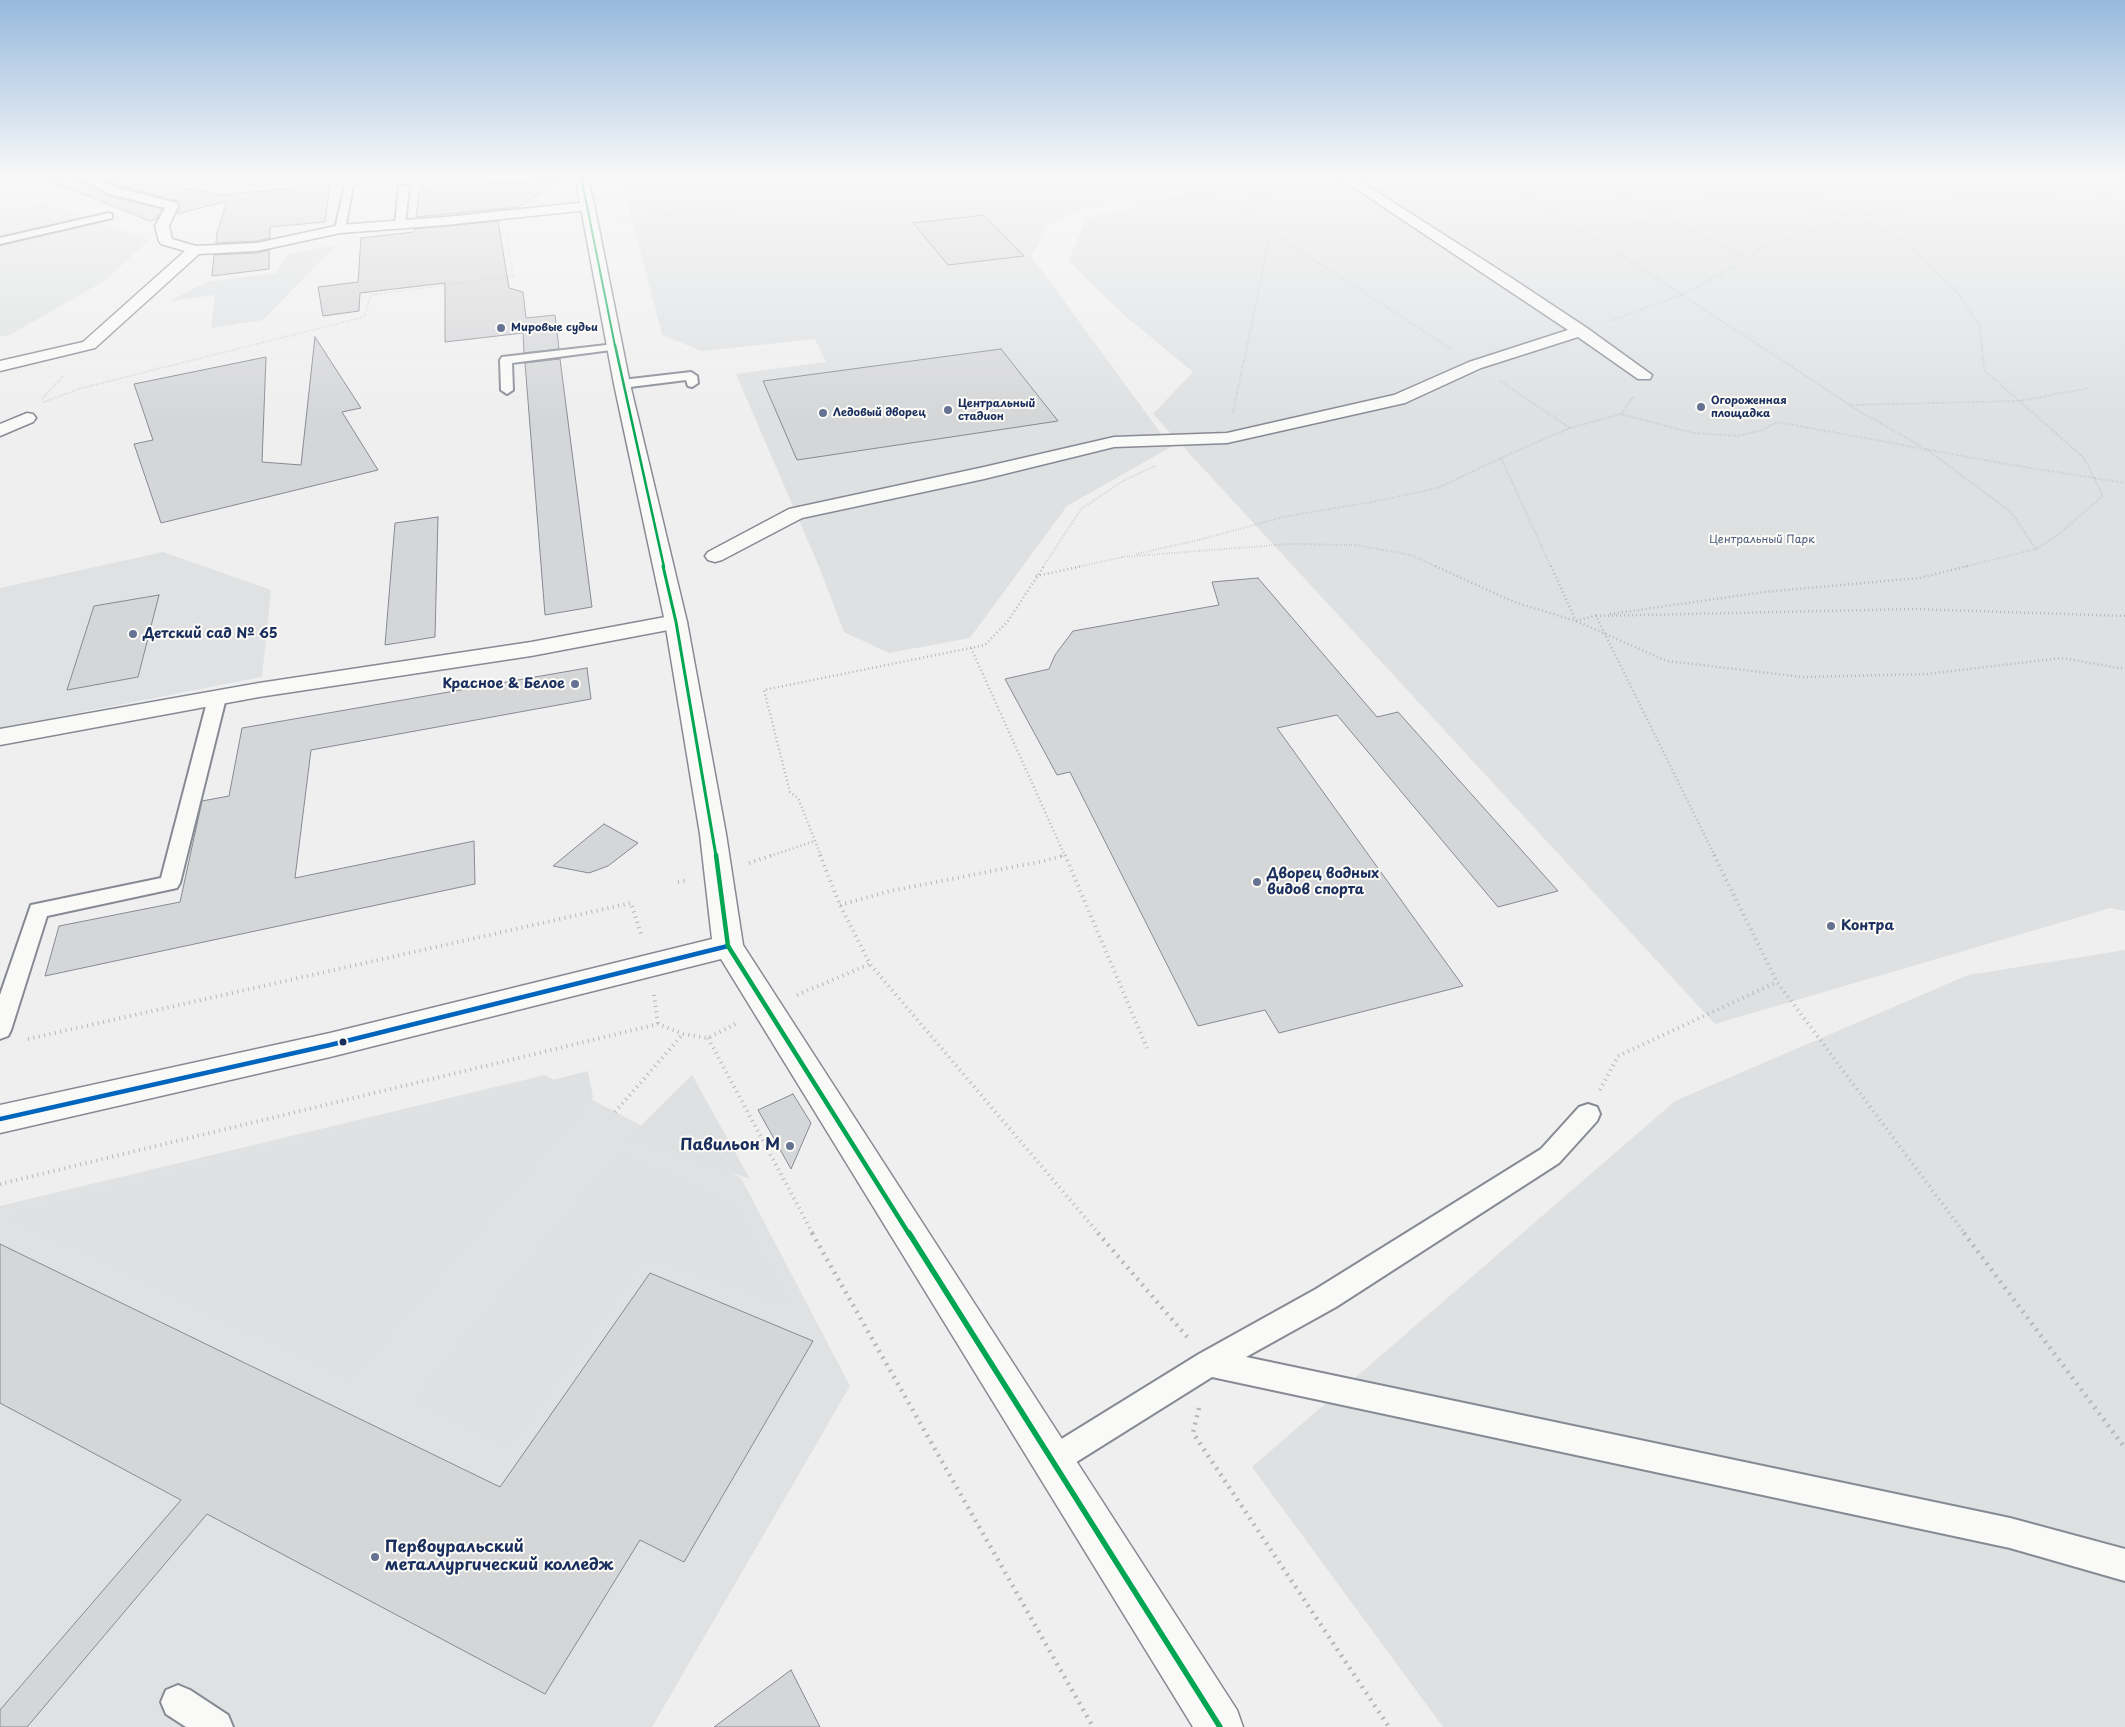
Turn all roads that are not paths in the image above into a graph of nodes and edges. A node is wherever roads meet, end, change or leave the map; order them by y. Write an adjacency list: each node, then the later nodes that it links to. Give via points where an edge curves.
1 (189, 257): 6 (street, via 89,345)
2 (598, 257): 5 (street)
3 (1467, 257): 4 (street)
4 (1581, 331): 7 (street); 13 (street, via 1475,365 1399,399 1227,438 1114,442 796,513)
5 (615, 347): 9 (street); 10 (lane, via 506,360)
6 (0, 366)
7 (1644, 375)
8 (692, 383): 9 (lane, via 691,376)
9 (622, 384): 14 (street)
10 (507, 390)
11 (32, 411): 12 (street)
12 (0, 431)
13 (715, 556)
14 (676, 622): 15 (street); 17 (street, via 713,834)
15 (217, 698): 16 (street); 18 (lane, via 170,883 38,910)
16 (0, 737)
17 (728, 946): 20 (street, via 330,1045); 22 (street)
18 (0, 1030)
19 (1588, 1114): 21 (lane, via 1550,1156 1326,1298)
20 (0, 1119)
21 (1209, 1363): 22 (lane); 23 (lane, via 2010,1533)
22 (1052, 1461): 26 (street)
23 (2125, 1565)
24 (178, 1702): 25 (lane)
25 (216, 1727)
26 (1220, 1727)

